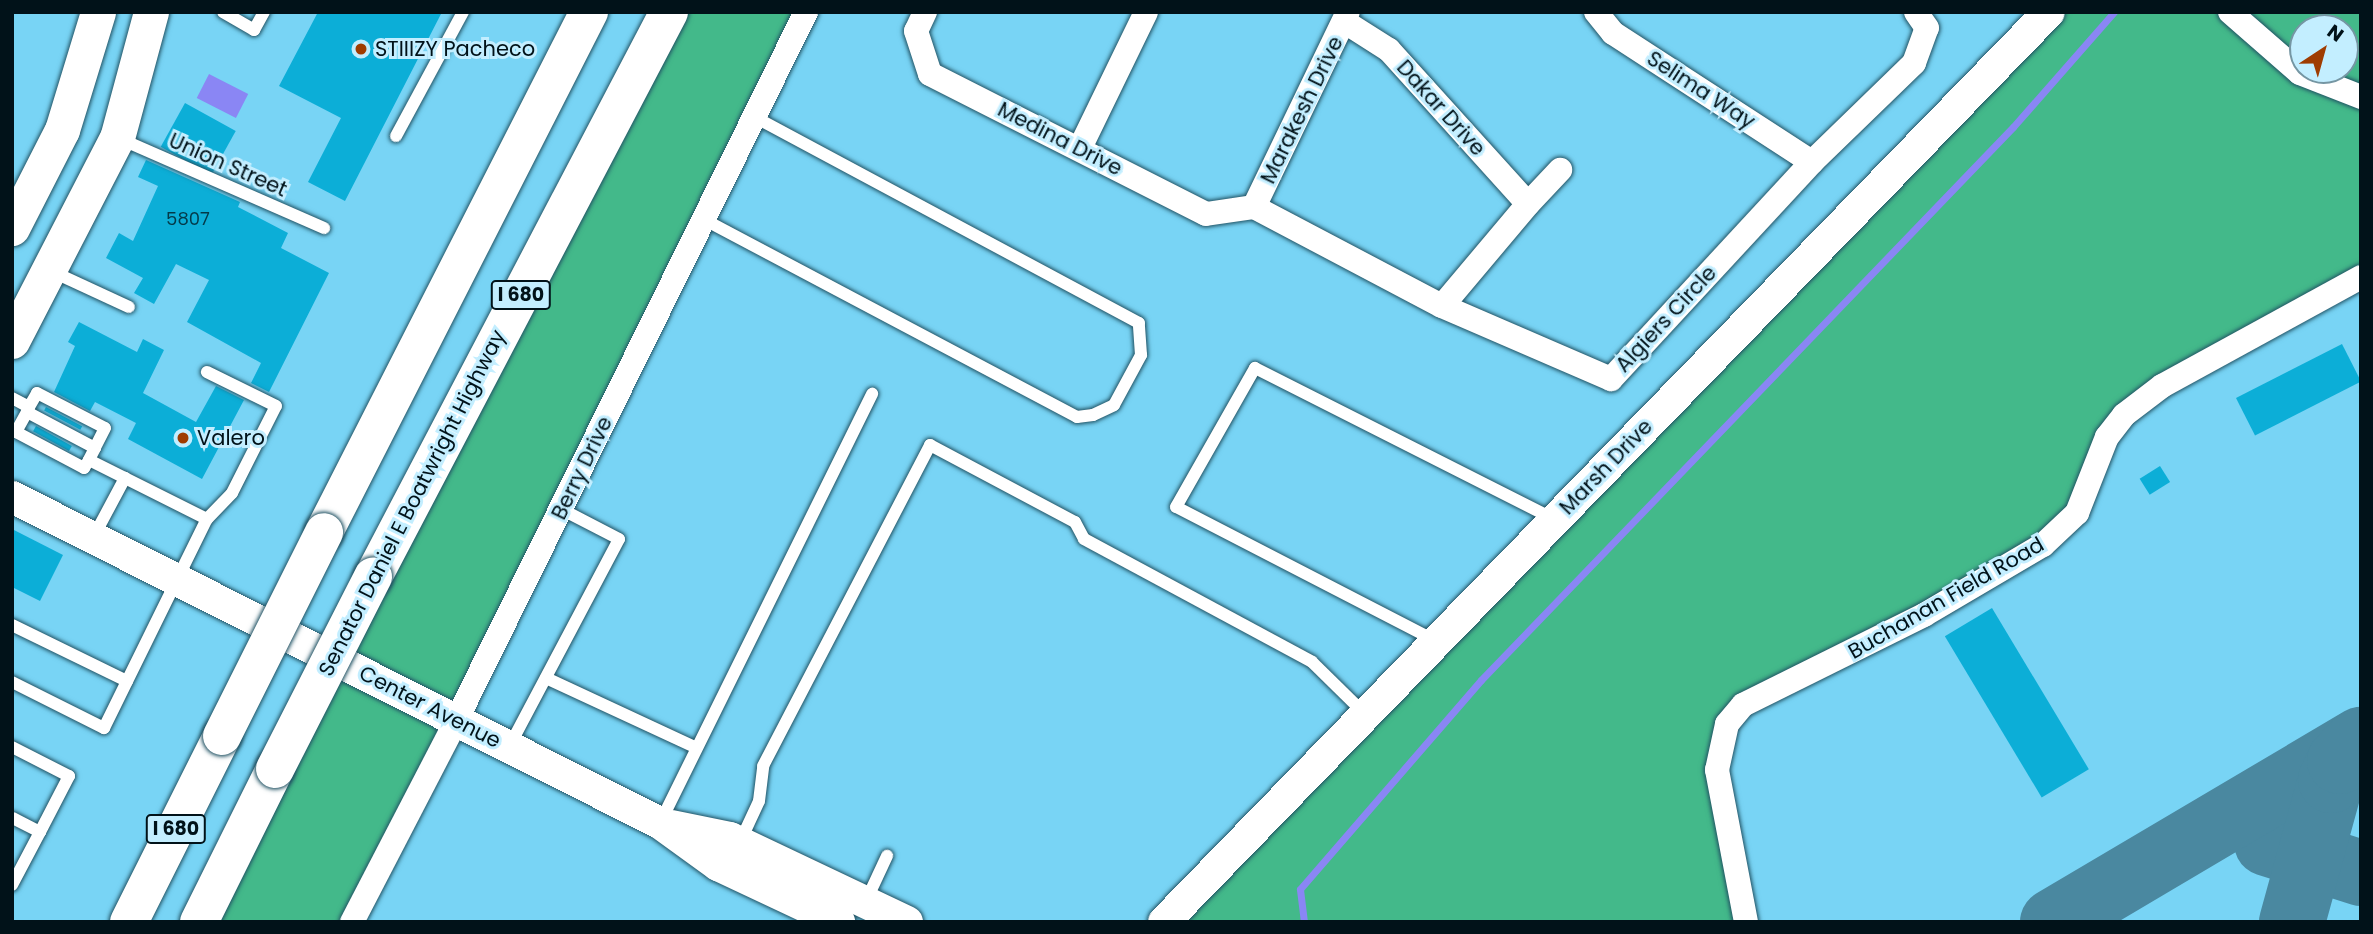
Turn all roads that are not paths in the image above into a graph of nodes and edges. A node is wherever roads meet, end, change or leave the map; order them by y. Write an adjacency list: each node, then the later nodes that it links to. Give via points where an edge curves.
1 (98, 12): 26 (main road, via 62,130)
2 (151, 12): 19 (main road)
3 (223, 12): 4 (lane, via 254,30)
4 (264, 12)
5 (463, 12): 18 (lane)
6 (589, 12): 62 (highway, I 680, bridge)
7 (669, 12): 63 (highway, Senator Daniel E Boatwright Highway / I 680, bridge, via 373,577)
8 (806, 12): 17 (street, Berry Drive)
9 (925, 12): 20 (street, Medina Drive, via 916,31 930,74)
10 (1146, 12): 20 (street)
11 (1596, 12): 21 (street, Selima Way, via 1613,33)
12 (2049, 12): 42 (street, Marsh Drive)
13 (2230, 12): 16 (street, via 2300,73)
14 (1347, 17): 23 (street, Dakar Drive, via 1389,50); 24 (street, Marakesh Drive)
15 (1922, 20): 21 (street, Algiers Circle, via 1914,63)
16 (2361, 97)
17 (756, 118): 25 (street, Berry Drive); 25 (lane, via 1139,323 1141,355 1114,405 1077,417)
18 (396, 136)
19 (117, 138): 27 (lane, Union Street); 28 (main road)
20 (1080, 148): 24 (street, Medina Drive, via 1206,214)
21 (1812, 162): 30 (street, Algiers Circle, via 1611,379)
22 (1560, 170): 23 (street)
23 (1528, 204): 30 (street)
24 (1254, 207): 30 (street, Algiers Circle)
25 (705, 220): 40 (street, Berry Drive)
26 (12, 228)
27 (324, 228)
28 (49, 270): 31 (lane); 32 (main road)
29 (2361, 277): 68 (street, Buchanan Field Road, via 2162,386 2124,415 2107,437 2077,513 2043,545 1924,615 1743,705 1727,724 1717,770)
30 (1442, 306)
31 (129, 307)
32 (12, 341)
33 (206, 372): 41 (lane, via 276,406 232,493)
34 (872, 394): 54 (lane)
35 (12, 398): 36 (lane)
36 (28, 410): 37 (lane); 37 (lane, via 16,432 84,468); 37 (lane, via 37,393 106,428)
37 (92, 454): 38 (lane)
38 (124, 478): 41 (lane); 43 (lane)
39 (12, 496): 43 (street, Center Avenue)
40 (561, 509): 47 (lane, via 619,539); 51 (street, Berry Drive)
41 (207, 519): 44 (lane)
42 (1554, 520): 46 (street, Marsh Drive); 46 (lane, via 1255,368 1175,508)
43 (94, 537): 44 (street, Center Avenue)
44 (177, 581): 48 (lane); 51 (street, Center Avenue)
45 (12, 625): 48 (lane)
46 (1436, 641): 50 (street, Marsh Drive)
47 (545, 678): 53 (lane); 54 (lane)
48 (127, 681): 49 (lane, via 104,728)
49 (12, 682)
50 (1365, 714): 58 (lane, via 1312,662 1084,539 1075,522 930,445 763,766 759,801); 67 (street, Marsh Drive)
51 (456, 721): 53 (street, Center Avenue); 64 (street, Berry Drive)
52 (12, 747): 57 (lane, via 69,776)
53 (509, 747): 56 (street, Center Avenue)
54 (697, 748): 56 (lane)
55 (12, 818): 57 (lane)
56 (660, 823): 58 (street, Center Avenue); 65 (street, Center Avenue, via 718,865)
57 (40, 832): 60 (lane)
58 (740, 842): 61 (street, Center Avenue)
59 (887, 856): 61 (lane)
60 (12, 885)
61 (866, 901): 66 (street, Center Avenue)
62 (129, 922)
63 (199, 922)
64 (352, 922)
65 (839, 922)
66 (907, 922)
67 (1164, 922)
68 (1746, 922)

